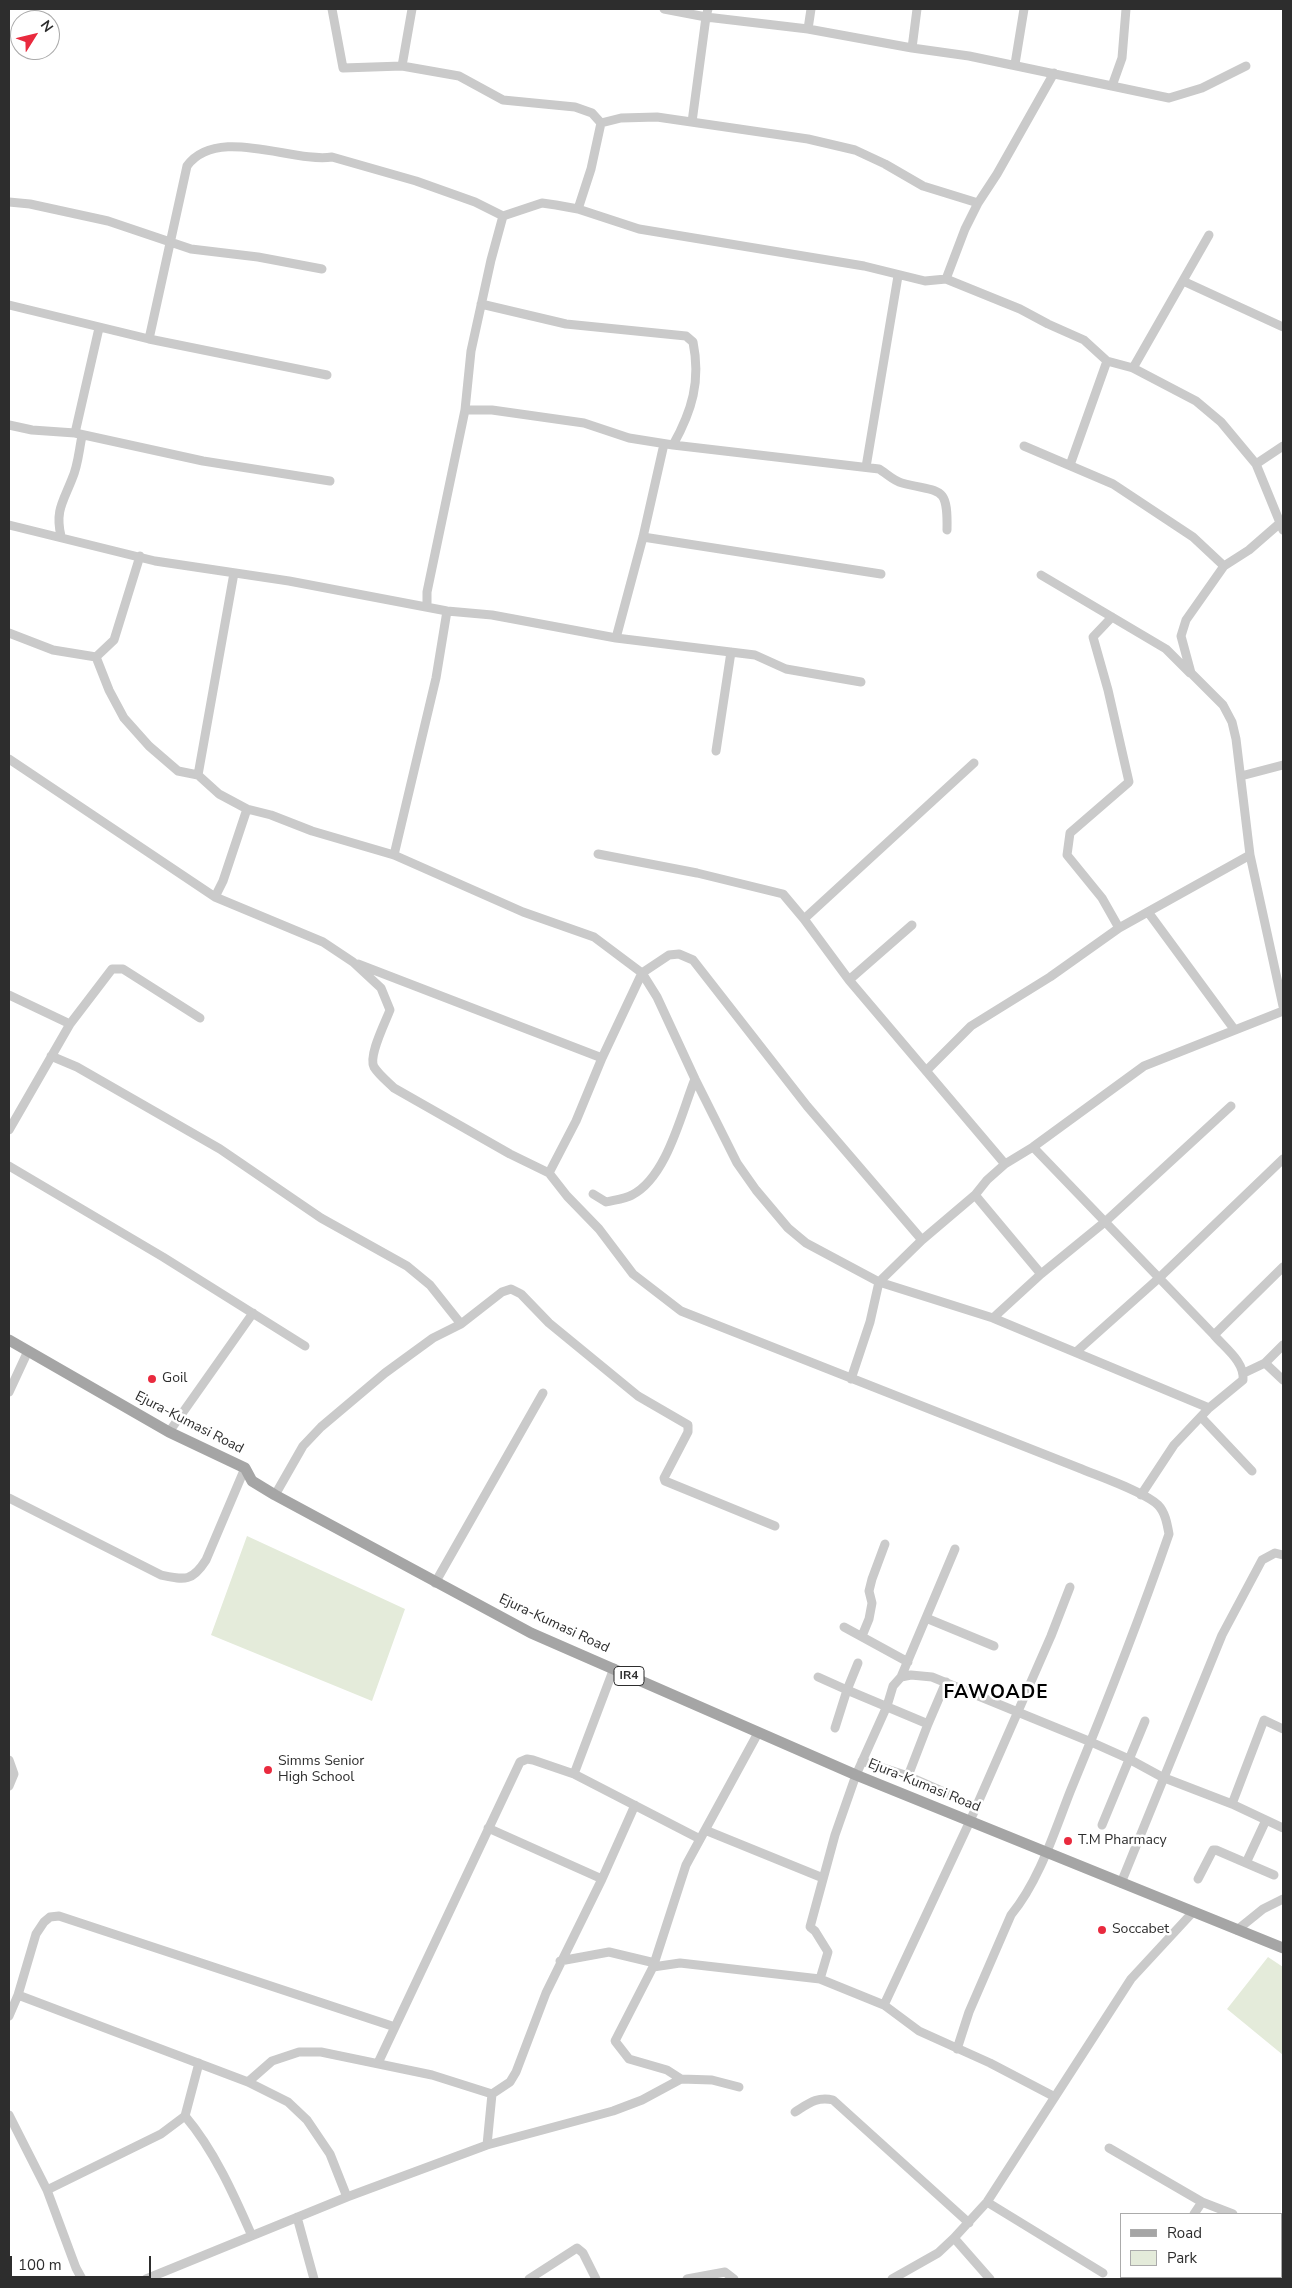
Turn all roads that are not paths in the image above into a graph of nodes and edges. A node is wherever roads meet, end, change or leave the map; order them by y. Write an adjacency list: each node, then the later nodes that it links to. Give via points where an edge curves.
1 (332, 9): 12 (street, via 343,68)
2 (412, 9): 12 (street)
3 (664, 9): 8 (street)
4 (810, 9): 9 (street)
5 (917, 9): 10 (street)
6 (1024, 9): 11 (street)
7 (1126, 9): 15 (street, via 1122,58)
8 (707, 13): 9 (street); 16 (street)
9 (808, 29): 10 (street)
10 (912, 48): 11 (street)
11 (1015, 64): 14 (street)
12 (402, 66): 17 (street, via 460,76 503,100 576,107 592,114)
13 (1246, 66): 15 (street, via 1202,88 1169,98)
14 (1054, 73): 15 (street); 19 (street)
15 (1112, 86)
16 (692, 122): 17 (street, via 657,117 621,118); 19 (street, via 808,139 855,150 923,186)
17 (601, 123): 20 (street)
18 (9, 202): 23 (street, via 108,221)
19 (978, 203): 26 (street)
20 (578, 209): 21 (street, via 542,203); 25 (street, via 639,229 864,266)
21 (503, 216): 23 (street, via 475,202 416,181 332,157 221,148 200,154 187,166); 28 (street)
22 (1209, 235): 27 (street)
23 (169, 242): 24 (street, via 192,249); 32 (street)
24 (322, 269)
25 (898, 276): 26 (street, via 924,281); 44 (street)
26 (946, 279): 33 (street, via 1084,340)
27 (1182, 281): 30 (street); 34 (street)
28 (481, 304): 36 (street, via 471,350); 39 (street, via 566,324 686,336 693,342 696,356 694,398 686,420)
29 (9, 305): 31 (street)
30 (1283, 327)
31 (98, 328): 32 (street); 38 (street)
32 (149, 339): 35 (street)
33 (1107, 361): 34 (street); 43 (street)
34 (1133, 368): 42 (street, via 1196,401 1220,422)
35 (327, 375)
36 (465, 410): 39 (street, via 492,410 584,423 629,438); 56 (street, via 427,592)
37 (9, 425): 38 (street)
38 (79, 435): 45 (street, via 203,461); 49 (street, via 73,478 61,502 58,522)
39 (668, 444): 44 (street); 50 (street)
40 (1024, 446): 43 (street)
41 (1283, 446): 42 (street)
42 (1256, 464): 47 (street)
43 (1070, 465): 52 (street, via 1113,484 1193,537)
44 (866, 467): 48 (street, via 879,469 900,482 928,487 941,494 946,502)
45 (330, 480)
46 (9, 525): 49 (street)
47 (1281, 526): 52 (street)
48 (947, 530)
49 (61, 536): 51 (street)
50 (643, 537): 54 (street); 60 (street)
51 (140, 556): 53 (street); 62 (street, via 114,640)
52 (1224, 566): 63 (street, via 1186,620 1181,636)
53 (234, 573): 56 (street); 69 (street)
54 (882, 574)
55 (1041, 575): 58 (street)
56 (427, 606): 57 (street)
57 (447, 611): 60 (street, via 492,615); 73 (street, via 436,678)
58 (1112, 617): 63 (street, via 1166,649); 79 (street, via 1093,637 1128,782 1070,833 1066,855 1102,898)
59 (9, 633): 62 (street, via 53,650)
60 (616, 638): 61 (street)
61 (731, 652): 64 (street, via 756,655 786,669); 65 (street)
62 (96, 657): 69 (street, via 124,718 149,746 178,770)
63 (1191, 674): 70 (street, via 1223,705 1232,722)
64 (861, 682)
65 (716, 751)
66 (9, 759): 75 (street)
67 (974, 763): 77 (street)
68 (1283, 765): 70 (street)
69 (198, 774): 71 (street, via 219,794)
70 (1241, 776): 74 (street)
71 (247, 809): 73 (street); 75 (street)
72 (598, 854): 77 (street, via 783,894)
73 (394, 855): 81 (street, via 523,912 594,937)
74 (1250, 855): 76 (street); 84 (street)
75 (216, 897): 80 (street, via 323,942)
76 (1148, 912): 79 (street); 88 (street)
77 (804, 919): 82 (street)
78 (912, 925): 82 (street)
79 (1119, 928): 91 (street, via 1050,978 971,1026)
80 (353, 962): 90 (street); 99 (street, via 381,988 390,1010 372,1059 382,1076 394,1088)
81 (642, 973): 90 (street); 92 (street, via 658,997); 103 (street, via 669,956 679,954 693,960 807,1106)
82 (849, 980): 91 (street)
83 (9, 995): 87 (street)
84 (1283, 1006)
85 (1283, 1011): 88 (street)
86 (200, 1018): 87 (street, via 123,969 112,969)
87 (70, 1024): 89 (street)
88 (1234, 1029): 95 (street, via 1144,1066)
89 (51, 1056): 94 (street); 110 (street, via 77,1067 220,1149 321,1218 407,1266 430,1285)
90 (602, 1058): 99 (street, via 576,1121)
91 (926, 1072): 97 (street)
92 (695, 1079): 100 (street, via 665,1160 648,1181 632,1196 606,1202); 107 (street, via 737,1163 788,1228 806,1243)
93 (1231, 1106): 102 (street)
94 (9, 1130)
95 (1033, 1147): 97 (street); 102 (street)
96 (1283, 1159): 106 (street)
97 (1005, 1164): 101 (street)
98 (9, 1166): 108 (street)
99 (549, 1173): 119 (street, via 599,1229 633,1274 681,1311)
100 (593, 1194)
101 (975, 1195): 103 (street); 105 (street)
102 (1106, 1221): 105 (street); 106 (street)
103 (922, 1240): 107 (street)
104 (1283, 1267): 111 (street)
105 (1041, 1274): 109 (street)
106 (1158, 1278): 111 (street); 116 (street)
107 (879, 1282): 109 (street); 119 (street)
108 (253, 1313): 114 (street); 125 (street)
109 (993, 1318): 116 (street)
110 (461, 1324): 128 (street, via 425,1343 321,1427 304,1446); 131 (street, via 502,1292 511,1288 521,1294 549,1323 638,1396 688,1425 688,1432 665,1481)
111 (1214, 1335): 118 (street)
112 (9, 1340): 115 (main road, Ejura-Kumasi Road / IR4)
113 (1283, 1345): 117 (street)
114 (305, 1346)
115 (28, 1352): 121 (street); 125 (main road, Ejura-Kumasi Road / IR4)
116 (1076, 1352): 123 (street)
117 (1265, 1362): 118 (street); 120 (street)
118 (1244, 1373): 123 (street, via 1243,1380)
119 (851, 1379): 129 (street)
120 (1283, 1380)
121 (9, 1392)
122 (543, 1393): 135 (street)
123 (1209, 1408): 124 (street)
124 (1201, 1417): 127 (street); 129 (street, via 1174,1445)
125 (169, 1432): 126 (main road, Ejura-Kumasi Road / IR4)
126 (244, 1468): 128 (main road, Ejura-Kumasi Road / IR4, via 252,1481); 130 (street, via 206,1560 198,1573 181,1579 161,1575)
127 (1252, 1471)
128 (275, 1494): 135 (main road, Ejura-Kumasi Road / IR4)
129 (1141, 1495): 155 (street, via 1161,1508 1169,1534)
130 (9, 1498)
131 (775, 1526)
132 (885, 1544): 139 (street, via 872,1579 869,1591 872,1604)
133 (955, 1549): 137 (street)
134 (1283, 1555): 162 (street, via 1275,1553 1262,1560 1222,1635)
135 (435, 1582): 143 (main road, Ejura-Kumasi Road / IR4, via 531,1633)
136 (1070, 1587): 149 (street, via 1052,1636)
137 (926, 1618): 140 (street); 141 (street)
138 (844, 1627): 139 (street)
139 (862, 1636): 141 (street)
140 (994, 1646)
141 (908, 1662): 145 (street)
142 (858, 1663): 147 (street)
143 (614, 1668): 154 (main road, Ejura-Kumasi Road / IR4); 159 (street)
144 (818, 1677): 147 (street)
145 (902, 1677): 146 (street, via 932,1676); 148 (street, via 893,1686)
146 (946, 1682): 149 (street); 151 (street)
147 (847, 1690): 148 (street); 152 (street)
148 (887, 1706): 151 (street); 158 (street)
149 (1016, 1712): 155 (street); 168 (street)
150 (1144, 1720): 156 (street)
151 (928, 1724): 161 (street)
152 (835, 1728)
153 (1283, 1729): 165 (street, via 1264,1720)
154 (758, 1733): 160 (main road, Ejura-Kumasi Road / IR4); 172 (street)
155 (1091, 1742): 156 (street); 174 (street)
156 (1129, 1759): 162 (street); 169 (street)
157 (9, 1760): 163 (street, via 14,1774)
158 (862, 1761): 160 (street); 161 (street)
159 (574, 1774): 166 (street); 170 (street, via 533,1760 520,1762)
160 (856, 1776): 168 (main road, Ejura-Kumasi Road / IR4); 177 (street)
161 (908, 1776): 164 (street)
162 (1162, 1777): 165 (street); 180 (street)
163 (9, 1786)
164 (958, 1798)
165 (1232, 1804): 167 (street)
166 (635, 1805): 173 (street); 178 (street)
167 (1266, 1820): 171 (street); 175 (street)
168 (970, 1821): 174 (main road, Ejura-Kumasi Road / IR4); 189 (street)
169 (1102, 1825)
170 (488, 1828): 178 (street); 191 (street)
171 (1283, 1828)
172 (705, 1830): 173 (street); 177 (street)
173 (700, 1839): 186 (street, via 686,1865)
174 (1046, 1852): 180 (main road, Ejura-Kumasi Road / IR4); 192 (street, via 1011,1915 969,2012)
175 (1246, 1864): 176 (street); 179 (street, via 1213,1850)
176 (1274, 1875)
177 (823, 1878): 187 (street, via 810,1927 828,1952)
178 (602, 1879): 185 (street)
179 (1198, 1879)
180 (1121, 1883): 182 (main road, Ejura-Kumasi Road / IR4)
181 (1283, 1899): 183 (street, via 1263,1909)
182 (1193, 1912): 183 (main road, Ejura-Kumasi Road / IR4); 199 (street, via 1131,1980)
183 (1237, 1930): 184 (main road, Ejura-Kumasi Road / IR4)
184 (1283, 1948)
185 (560, 1961): 186 (street, via 609,1952); 198 (street, via 516,2072 510,2082)
186 (654, 1965): 187 (street, via 680,1963); 195 (street, via 615,2041 629,2059 667,2070)
187 (820, 1979): 189 (street)
188 (18, 1995): 190 (street); 191 (street, via 36,1934 44,1922 59,1916); 193 (street)
189 (884, 2005): 192 (street, via 919,2030)
190 (9, 2016)
191 (395, 2027): 194 (street)
192 (957, 2049): 199 (street)
193 (199, 2063): 196 (street); 202 (street)
194 (378, 2063): 196 (street, via 321,2052 299,2052 272,2061); 198 (street, via 432,2075)
195 (681, 2079): 197 (street, via 712,2080); 203 (street, via 613,2111)
196 (248, 2082): 206 (street, via 288,2102 306,2120 330,2154)
197 (739, 2087)
198 (492, 2094): 203 (street)
199 (1056, 2097): 207 (street)
200 (795, 2112): 212 (street, via 816,2100 833,2100)
201 (9, 2115): 205 (street)
202 (185, 2116): 205 (street, via 161,2134); 213 (street, via 200,2134)
203 (487, 2145): 206 (street)
204 (1108, 2148): 208 (street)
205 (47, 2190): 216 (street)
206 (347, 2197): 211 (street)
207 (987, 2202): 212 (street); 215 (street)
208 (1202, 2202): 209 (street); 210 (street)
209 (1195, 2213)
210 (1230, 2213)
211 (297, 2217): 213 (street); 218 (street)
212 (969, 2222): 214 (street)
213 (252, 2236): 217 (street)
214 (954, 2238): 223 (street, via 938,2253); 224 (street)
215 (1102, 2273)
216 (82, 2279)
217 (146, 2279)
218 (314, 2279)
219 (529, 2279): 220 (street, via 577,2248 583,2253)
220 (596, 2279)
221 (687, 2279): 222 (street, via 725,2272)
222 (734, 2279)
223 (892, 2279)
224 (990, 2279)

